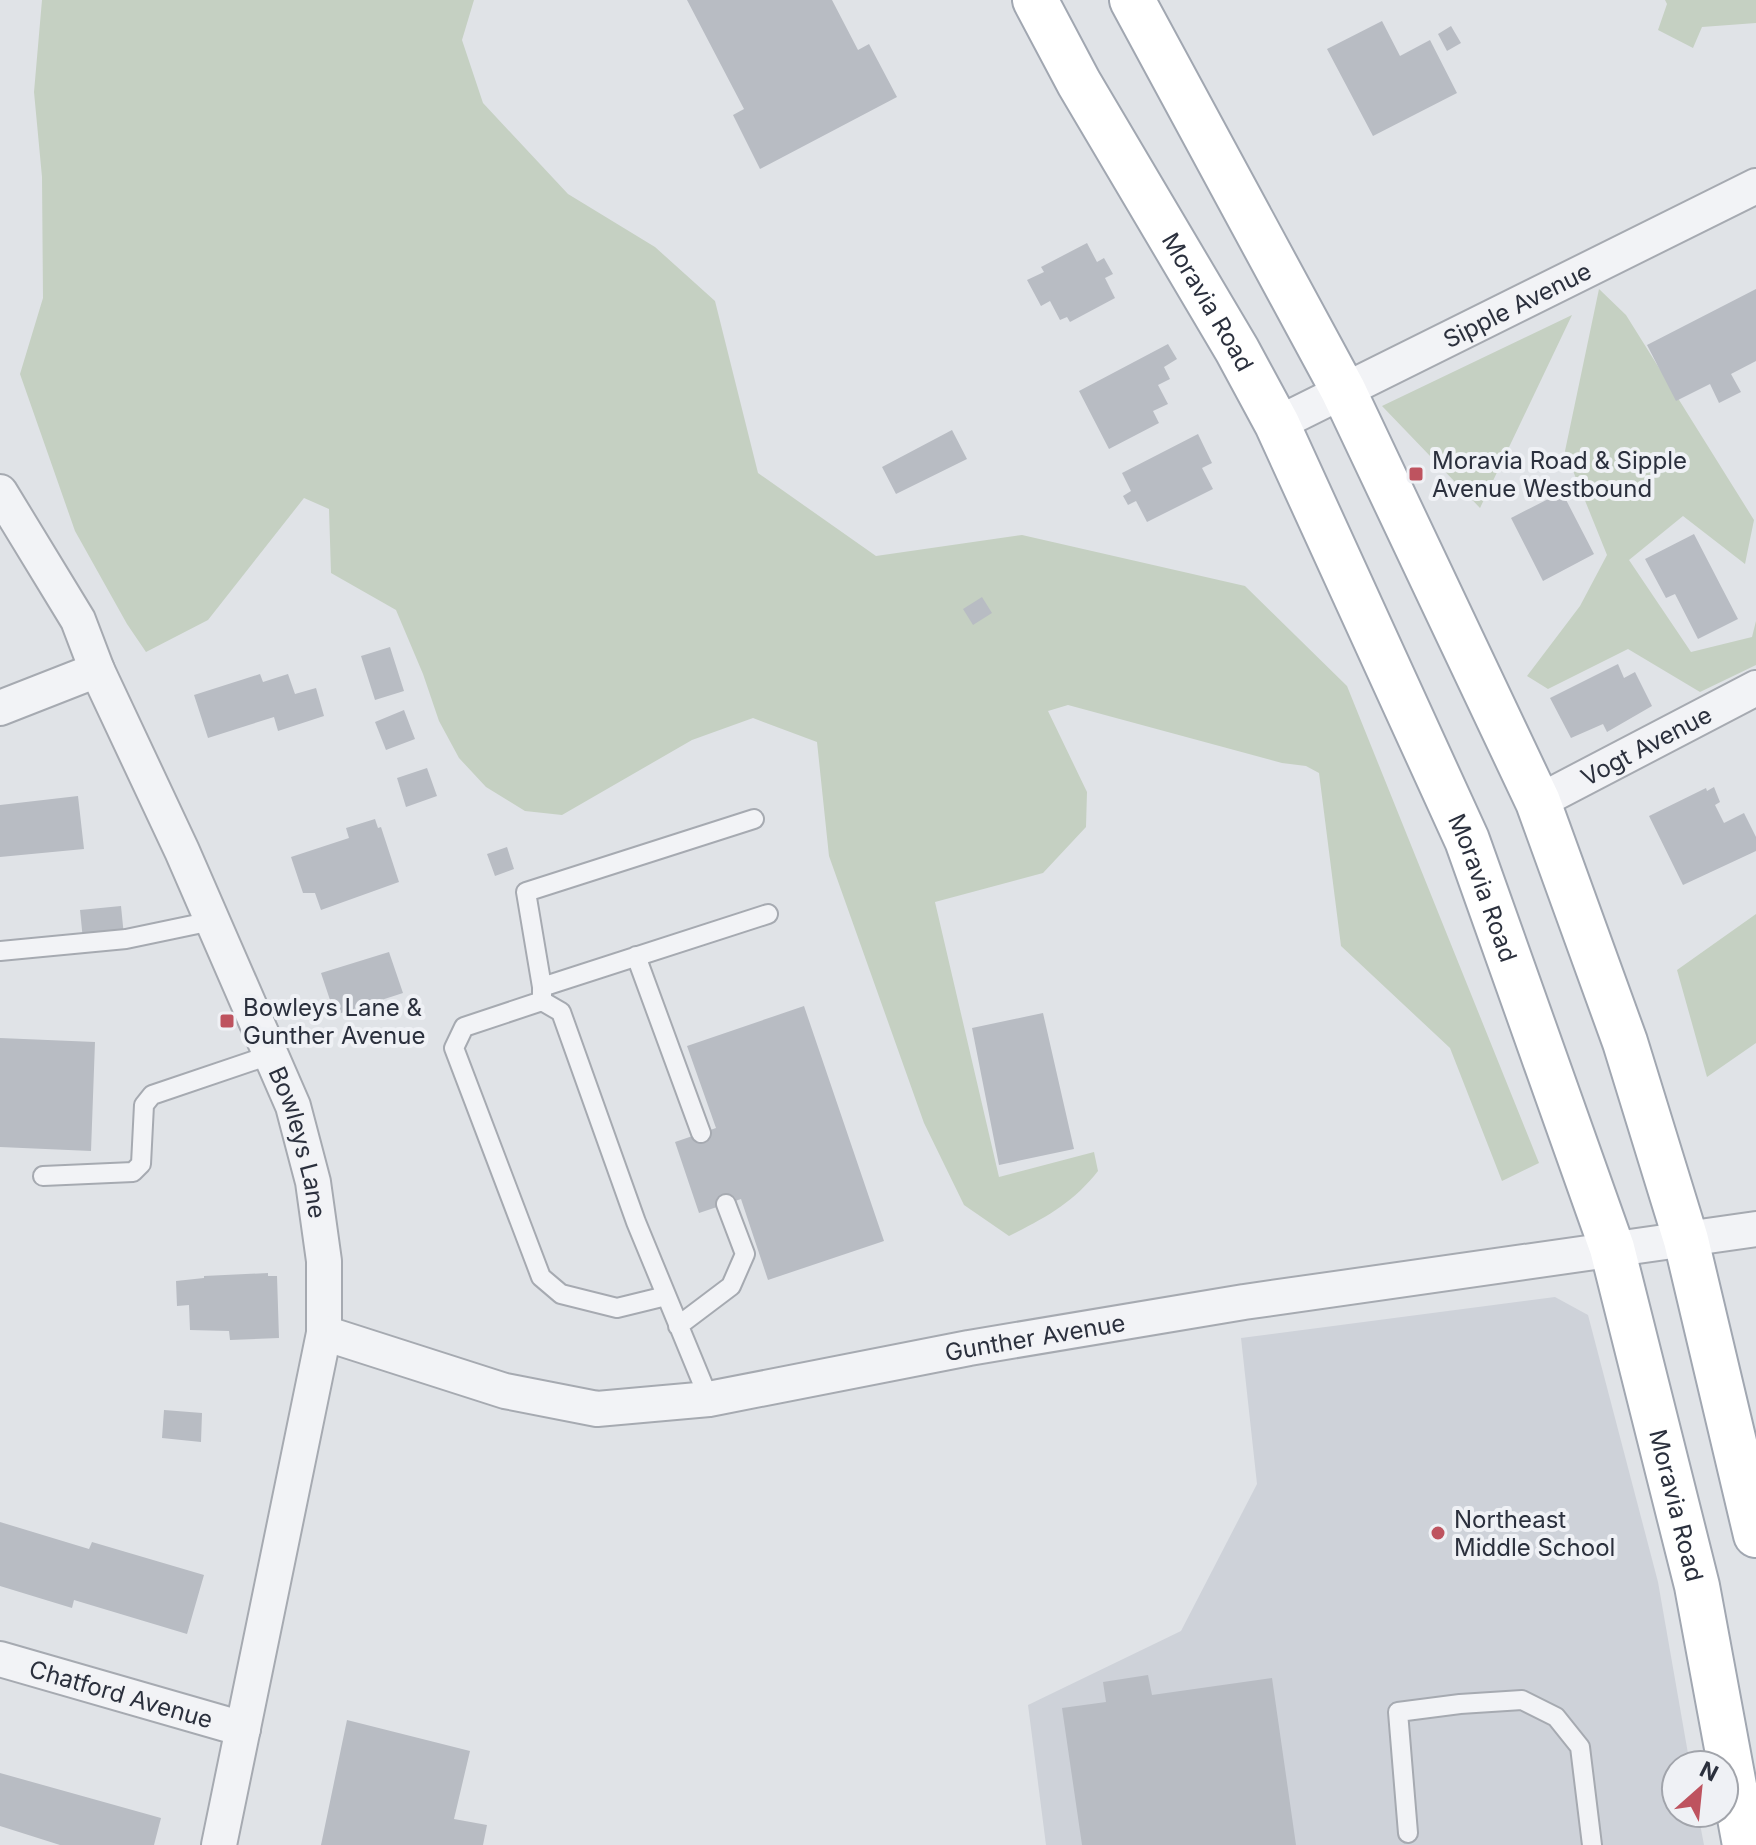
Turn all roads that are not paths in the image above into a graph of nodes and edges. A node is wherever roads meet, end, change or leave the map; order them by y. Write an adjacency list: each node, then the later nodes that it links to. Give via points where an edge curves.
1 (1035, 0): 5 (main road, Moravia Road)
2 (1132, 0): 4 (main road)
3 (1756, 186): 4 (street, Sipple Avenue)
4 (1343, 390): 5 (street, Sipple Avenue); 10 (main road)
5 (1277, 424): 23 (main road, Moravia Road, via 1467,840)
6 (0, 492): 7 (street, Bowleys Lane, via 78,620)
7 (97, 670): 9 (street); 13 (street, Bowleys Lane)
8 (1756, 688): 10 (street, Vogt Avenue)
9 (0, 708)
10 (1538, 802): 22 (main road, via 1625,1042)
11 (754, 819): 16 (lane, via 526,892)
12 (768, 914): 15 (lane)
13 (212, 921): 14 (lane, via 126,939); 17 (street, Bowleys Lane)
14 (0, 951)
15 (636, 956): 16 (lane); 18 (lane)
16 (542, 994): 24 (lane, via 561,1012); 24 (lane, via 464,1027 454,1048 541,1277 561,1294 617,1308)
17 (270, 1055): 19 (lane, via 152,1095 144,1105 141,1164 133,1172); 26 (street, Bowleys Lane, via 293,1106 313,1182 324,1261)
18 (701, 1133)
19 (43, 1176)
20 (726, 1204): 25 (lane, via 745,1254 731,1286)
21 (1756, 1229): 22 (street, Gunther Avenue)
22 (1686, 1240): 23 (street, Gunther Avenue); 28 (main road)
23 (1612, 1248): 27 (street, Gunther Avenue, via 1244,1302); 34 (main road, Moravia Road, via 1697,1586)
24 (666, 1296): 25 (lane)
25 (678, 1326): 27 (lane)
26 (324, 1333): 27 (street, Gunther Avenue, via 505,1391 597,1409); 30 (street, Bowleys Lane)
27 (709, 1399)
28 (1756, 1535)
29 (0, 1659): 30 (street, Chatford Avenue)
30 (243, 1729): 32 (street, Bowleys Lane)
31 (1408, 1833): 33 (lane, via 1398,1712 1522,1700 1556,1717 1580,1747)
32 (219, 1845)
33 (1592, 1845)
34 (1745, 1845)

